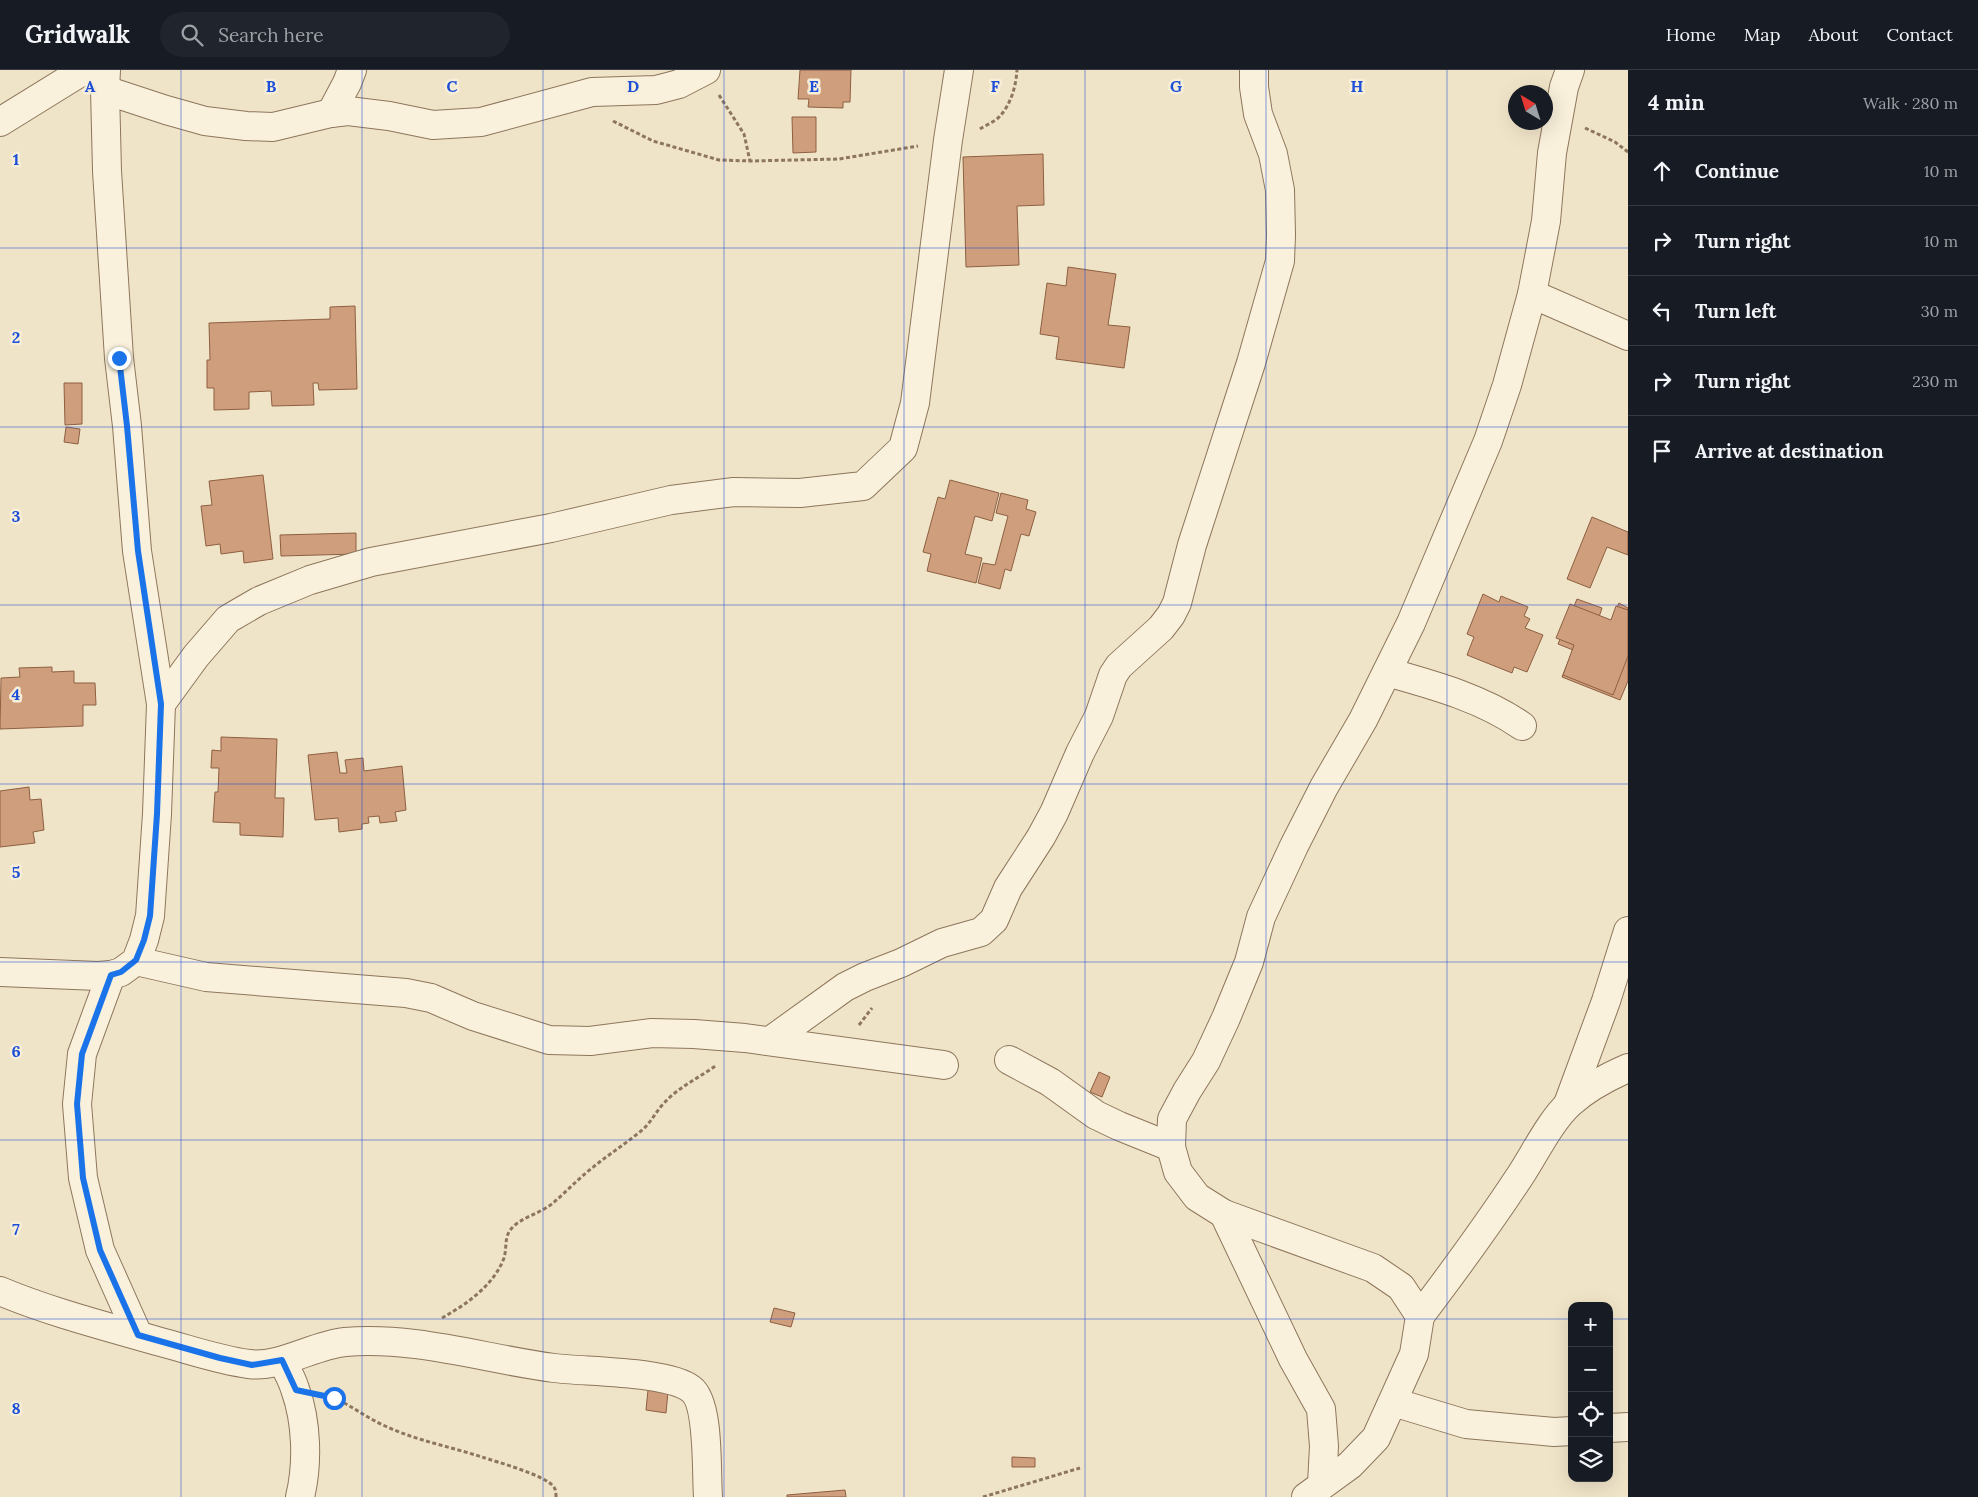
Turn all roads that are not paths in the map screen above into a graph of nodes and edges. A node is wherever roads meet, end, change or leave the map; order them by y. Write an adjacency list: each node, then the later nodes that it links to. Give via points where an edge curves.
1 (84, 70): 9 (street)
2 (352, 70): 8 (street)
3 (959, 70): 13 (street, via 915,403 902,448 863,486 800,493 734,492 671,500 552,528 371,562 310,580 259,601 228,619)
4 (1254, 70): 19 (street, via 1258,114 1273,154 1280,190 1280,261 1172,615 1113,675 1099,716 1054,813 1008,888 991,924 982,932 942,943 845,987)
5 (1570, 70): 10 (street, via 1552,153 1546,221)
6 (704, 71): 8 (street, via 679,84 656,90 592,92 481,122 433,125 363,112)
7 (106, 80): 8 (street, via 166,110 205,121 274,127); 13 (street, via 107,171 119,358 138,551)
8 (331, 113)
9 (0, 122)
10 (1532, 294): 11 (street); 12 (street, via 1488,441 1431,578)
11 (1628, 336)
12 (1387, 672): 14 (street, via 1488,706); 24 (street, via 1315,804 1261,917 1249,962 1226,1018 1206,1061 1172,1119)
13 (161, 704): 16 (street, via 150,916)
14 (1522, 726)
15 (1628, 931): 23 (street)
16 (136, 960): 18 (street, via 121,972); 19 (street, via 206,976 406,993 431,998 473,1016 549,1040 590,1041 652,1033)
17 (0, 972): 18 (street)
18 (111, 975): 28 (street, via 82,1054 77,1104 83,1178 100,1250)
19 (761, 1040): 21 (street)
20 (1009, 1060): 24 (street, via 1050,1082 1096,1115)
21 (944, 1065)
22 (1628, 1068): 23 (street, via 1599,1081)
23 (1568, 1104): 27 (street, via 1456,1269)
24 (1172, 1147): 25 (street, via 1178,1172 1197,1197)
25 (1224, 1214): 27 (street, via 1373,1268 1401,1286); 34 (street, via 1293,1359 1321,1409 1324,1446)
26 (0, 1291): 28 (street)
27 (1420, 1316): 30 (street, via 1414,1354)
28 (138, 1335): 29 (street, via 252,1365)
29 (282, 1360): 35 (street, via 296,1390 304,1429 304,1479); 36 (street, via 344,1342 387,1342 554,1368 680,1382 694,1390 701,1405 706,1434)
30 (1393, 1402): 33 (street, via 1466,1424); 34 (street, via 1376,1438 1350,1465)
31 (1628, 1426): 32 (street)
32 (1613, 1428)
33 (1568, 1431)
34 (1314, 1490)
35 (300, 1497)
36 (708, 1497)

